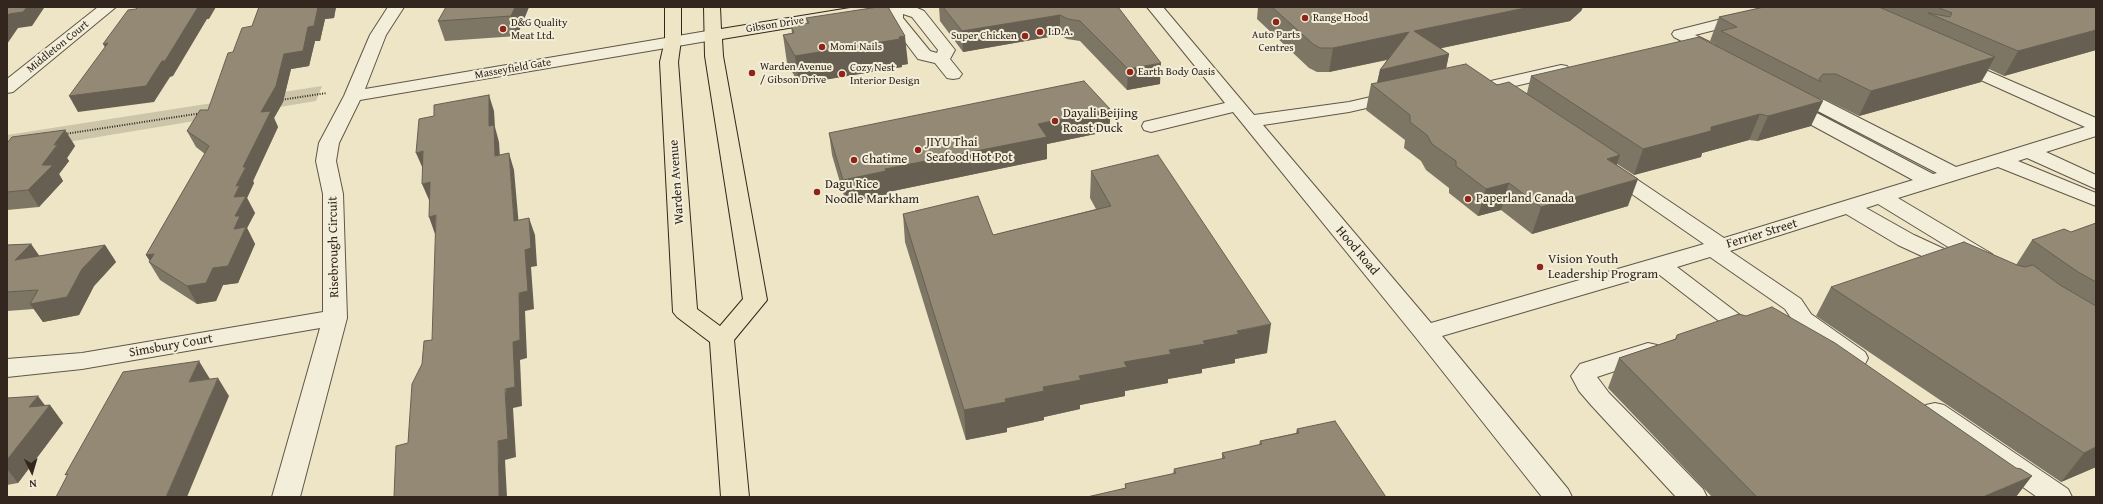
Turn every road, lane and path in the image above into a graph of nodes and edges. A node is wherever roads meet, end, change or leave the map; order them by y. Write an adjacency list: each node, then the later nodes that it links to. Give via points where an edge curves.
1 (108, 7): 16 (street, Middleton Court)
2 (396, 7): 17 (street, Risebrough Circuit, via 378,35)
3 (673, 7): 11 (main road, Warden Avenue)
4 (712, 7): 10 (main road)
5 (885, 7): 10 (main road, Gibson Drive)
6 (896, 7): 13 (street, via 895,18 924,55)
7 (901, 7): 13 (street, via 918,14 947,50)
8 (1155, 7): 22 (street, Hood Road)
9 (1788, 7): 12 (street, via 1680,34 1728,65 1674,44)
10 (713, 35): 11 (street, Masseyfield Gate); 42 (main road, via 714,56 755,300)
11 (674, 40): 17 (street, Masseyfield Gate); 42 (main road, Warden Avenue, via 669,62 685,312)
12 (1666, 45)
13 (941, 59): 15 (street)
14 (1581, 65): 19 (street, via 1480,85)
15 (953, 74)
16 (7, 88)
17 (354, 92): 20 (path); 39 (street, Risebrough Circuit, via 329,142 326,161 333,194)
18 (1415, 92): 22 (street, via 1349,107)
19 (1507, 100)
20 (278, 101)
21 (208, 112): 27 (path)
22 (1243, 114): 25 (street); 41 (street, Hood Road)
23 (2096, 115): 24 (street, via 1948,54)
24 (2096, 125)
25 (1151, 126)
26 (2096, 130): 28 (street, Ferrier Street)
27 (61, 135)
28 (2029, 151): 29 (street, Ferrier Street); 33 (street)
29 (1999, 160): 31 (street, Ferrier Street); 35 (street)
30 (1598, 163): 37 (street)
31 (1954, 174): 32 (street, Ferrier Street); 32 (street, via 1783,94)
32 (1930, 181): 34 (street, Ferrier Street)
33 (2096, 183)
34 (1881, 197): 36 (street, Ferrier Street); 36 (street, via 1995,274 1906,240)
35 (2096, 200)
36 (1848, 207): 37 (street, Ferrier Street)
37 (1717, 248): 38 (street, Ferrier Street); 46 (street, via 1793,304 1803,319 1816,330)
38 (1660, 266): 40 (street, via 1748,323); 41 (street, Ferrier Street)
39 (335, 318): 45 (street, Simsbury Court, via 82,361); 49 (street, Risebrough Circuit)
40 (1707, 332)
41 (1426, 334): 51 (street, Hood Road)
42 (722, 339): 50 (main road)
43 (1670, 344): 52 (street, via 1589,370 1584,376 1600,399)
44 (1816, 358): 47 (street)
45 (7, 368)
46 (1877, 372)
47 (1848, 379)
48 (1916, 399): 53 (street)
49 (286, 497)
50 (735, 497)
51 (1558, 497)
52 (1693, 497)
53 (2058, 497)

